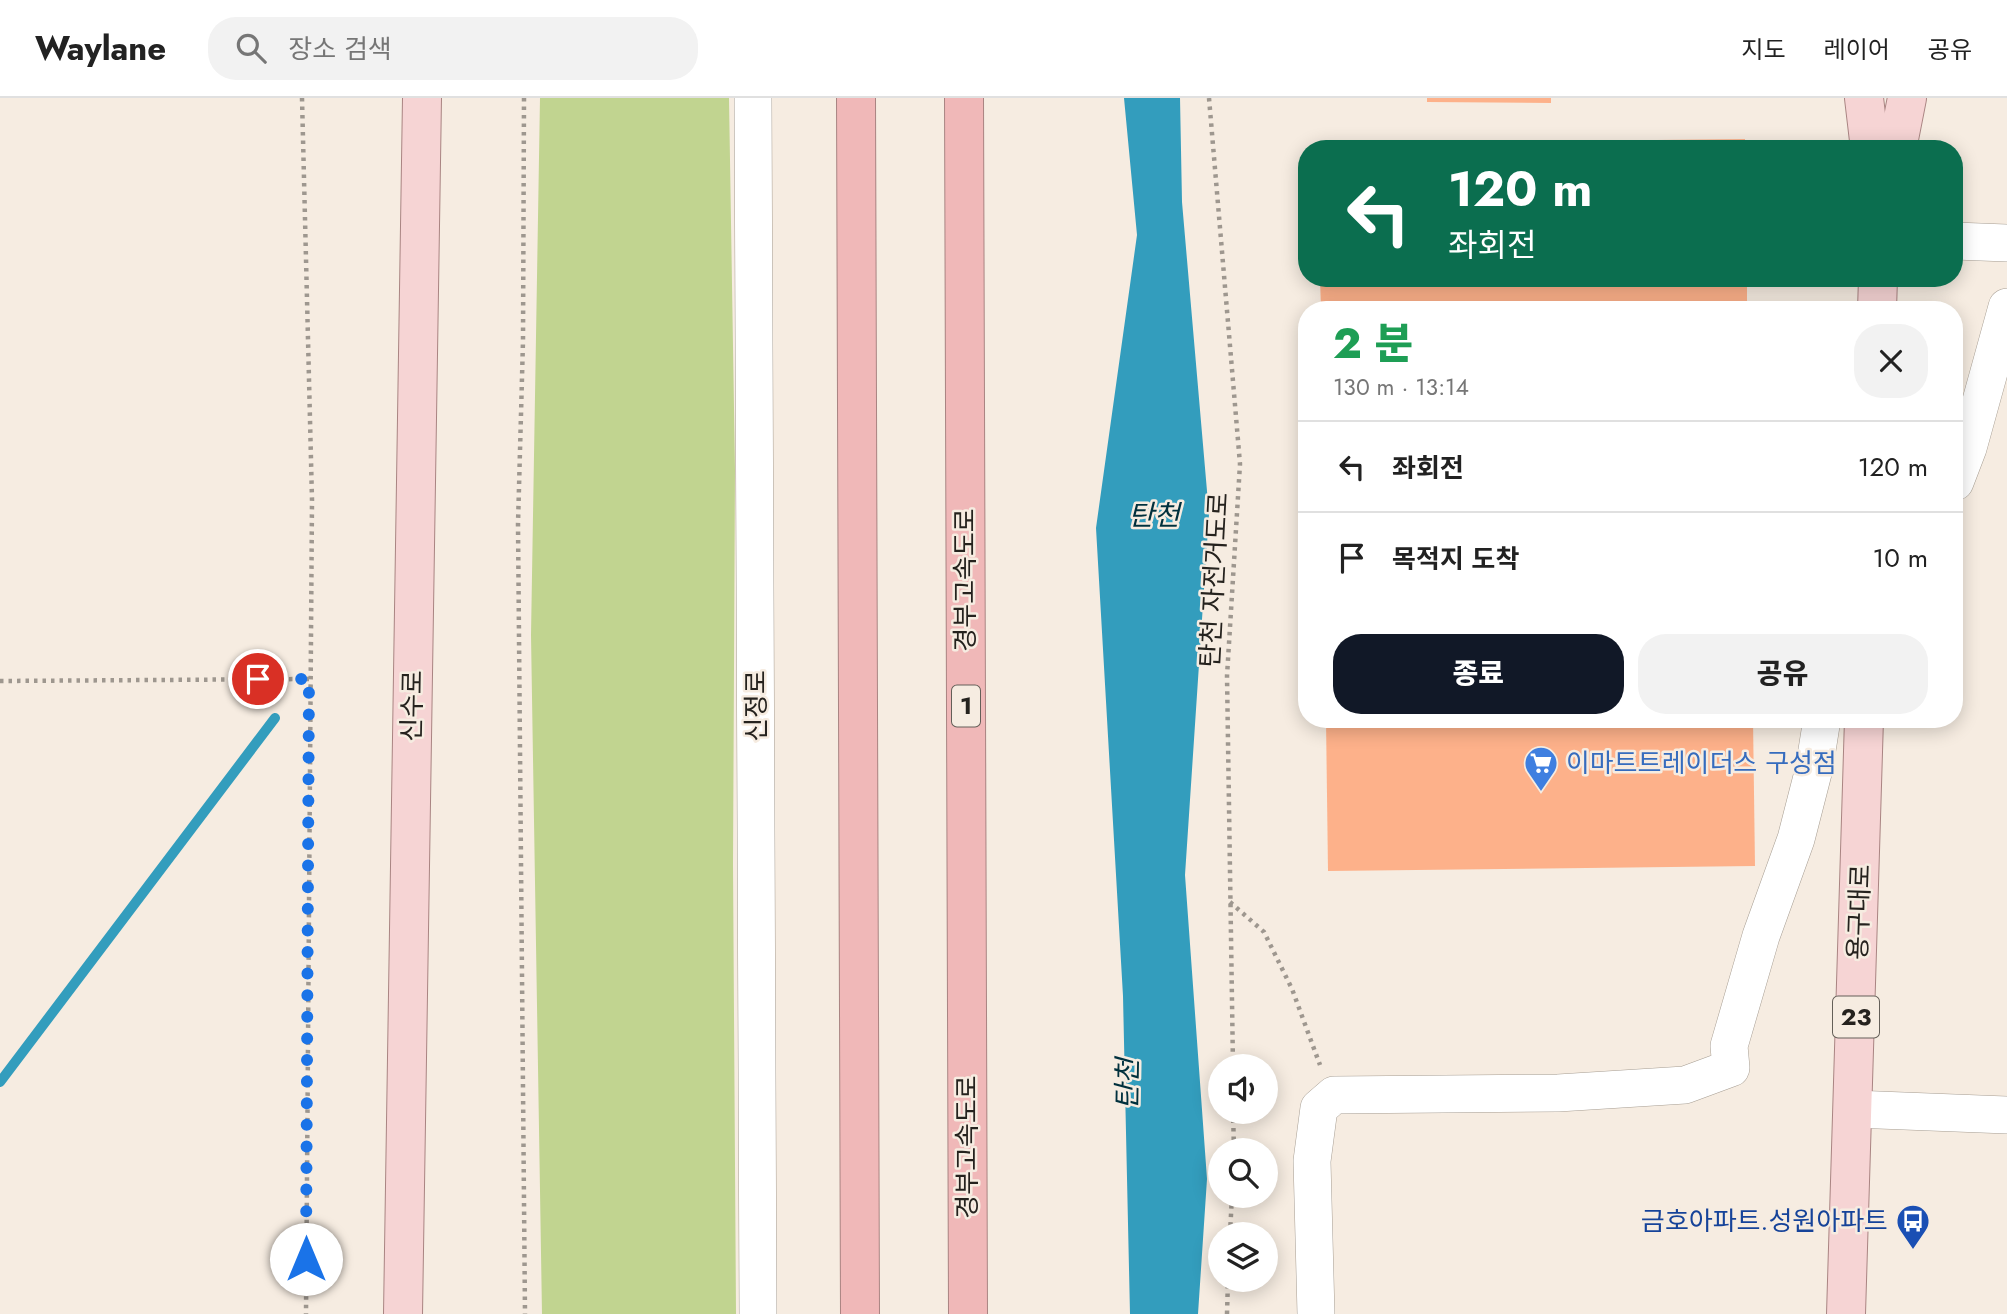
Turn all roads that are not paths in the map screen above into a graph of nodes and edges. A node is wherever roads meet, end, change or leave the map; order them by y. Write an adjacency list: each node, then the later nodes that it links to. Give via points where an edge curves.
1 (422, 98): 20 (main road, 신수로)
2 (753, 98): 21 (street, 신정로)
3 (856, 98): 22 (highway)
4 (964, 98): 23 (highway, 경부고속도로 / 1)
5 (1864, 98): 8 (main road)
6 (1888, 98): 9 (main road)
7 (1907, 98): 10 (main road)
8 (1869, 140)
9 (1886, 140)
10 (1899, 140)
11 (1963, 241): 12 (street)
12 (2007, 243)
13 (2007, 307): 14 (street)
14 (2002, 340): 15 (street)
15 (1963, 461)
16 (1821, 728): 24 (street, via 1796,839 1729,1046 1731,1068 1685,1085 1338,1094 1319,1108 1312,1161)
17 (1864, 728): 18 (main road, 용구대로 / 23)
18 (1853, 1109): 19 (street); 25 (main road, 용구대로 / 23)
19 (2007, 1115)
20 (403, 1314)
21 (758, 1314)
22 (860, 1314)
23 (968, 1314)
24 (1316, 1314)
25 (1846, 1314)

